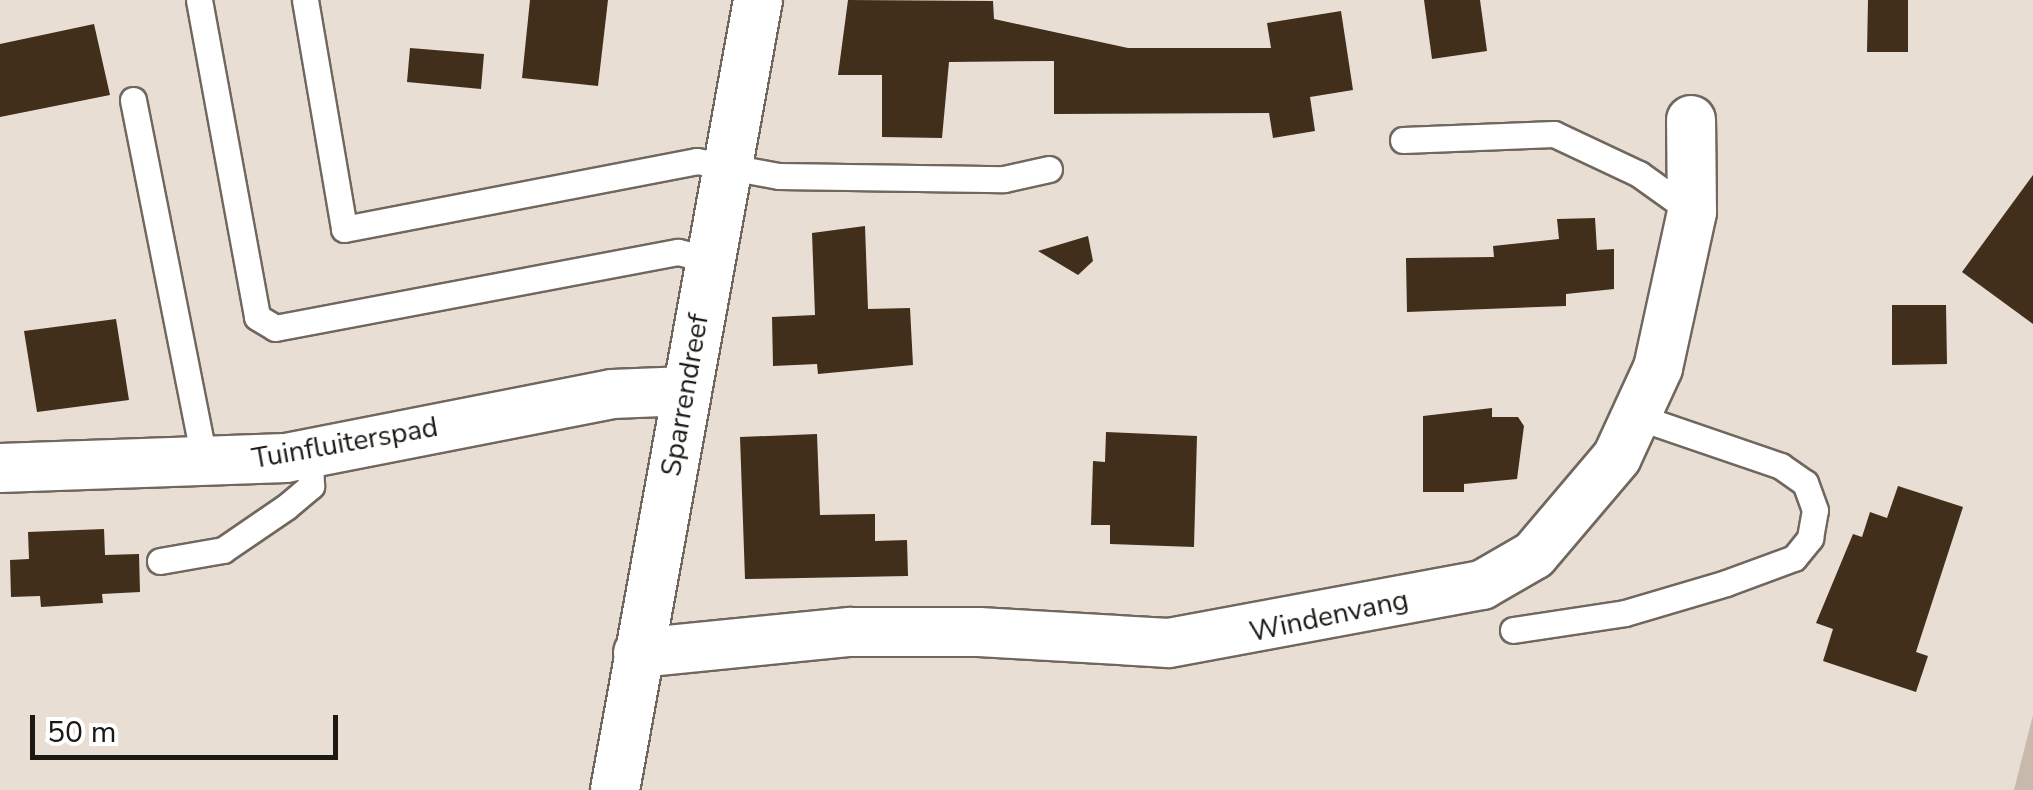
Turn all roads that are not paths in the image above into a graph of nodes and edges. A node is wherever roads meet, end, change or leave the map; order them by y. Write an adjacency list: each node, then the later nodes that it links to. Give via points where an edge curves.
1 (199, 0): 10 (lane, via 257,317 275,328 678,252)
2 (305, 0): 7 (lane, via 344,229 697,161)
3 (758, 0): 7 (street, Sparrendreef)
4 (133, 100): 14 (lane)
5 (1691, 120): 9 (street, Windenvang)
6 (1402, 140): 9 (lane, via 1554,134 1639,174)
7 (725, 168): 8 (lane, via 779,176 1004,179); 10 (street, Sparrendreef)
8 (1049, 169)
9 (1692, 212): 12 (street, Windenvang, via 1668,334)
10 (709, 260): 11 (street, Sparrendreef)
11 (687, 391): 13 (street, Tuinfluiterspad, via 612,394); 18 (street, Sparrendreef)
12 (1635, 416): 17 (lane, via 1781,466 1805,483 1815,510 1810,538 1794,558 1726,583 1625,613); 18 (street, Windenvang, via 1616,457 1534,555 1482,584 1170,644 850,632)
13 (310, 452): 14 (street, Tuinfluiterspad); 16 (lane, via 311,486 286,507 222,550)
14 (204, 464): 15 (street, Tuinfluiterspad)
15 (0, 468)
16 (160, 560)
17 (1513, 630)
18 (638, 654): 19 (street, Sparrendreef)
19 (615, 790)

